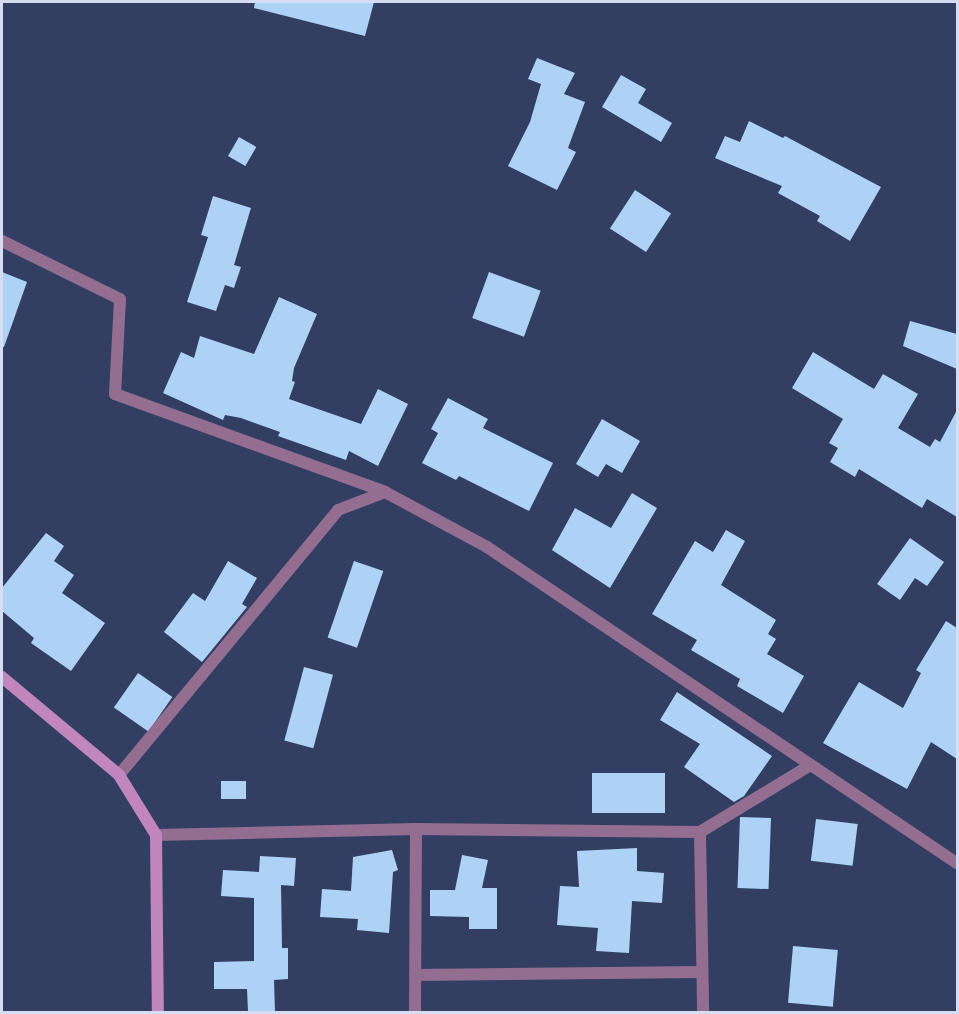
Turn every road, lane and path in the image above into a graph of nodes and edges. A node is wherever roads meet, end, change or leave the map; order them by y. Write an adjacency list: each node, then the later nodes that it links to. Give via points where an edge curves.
1 (2, 241): 2 (street, via 120,299 115,394)
2 (385, 492): 4 (street, via 487,547); 5 (street, via 338,510)
3 (2, 677): 5 (main road)
4 (809, 766): 7 (street); 9 (street)
5 (119, 775): 8 (main road)
6 (416, 829): 7 (street); 8 (street); 11 (street)
7 (700, 832): 10 (street)
8 (156, 835): 12 (main road)
9 (957, 864)
10 (702, 972): 11 (street); 14 (street)
11 (415, 975): 13 (street)
12 (158, 1012)
13 (415, 1012)
14 (703, 1012)

